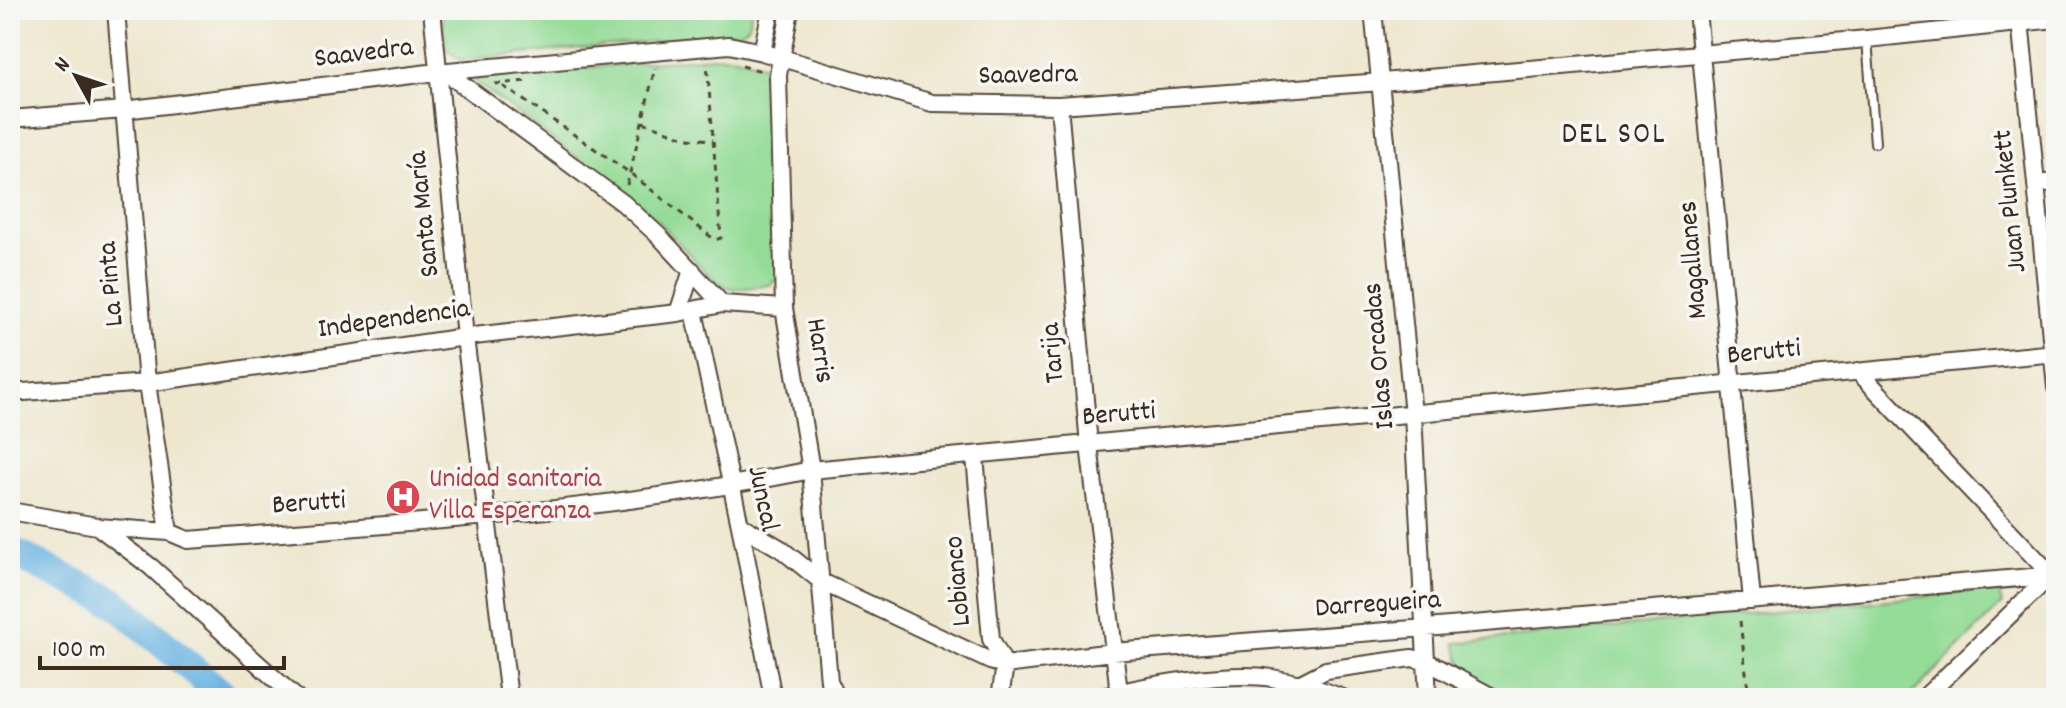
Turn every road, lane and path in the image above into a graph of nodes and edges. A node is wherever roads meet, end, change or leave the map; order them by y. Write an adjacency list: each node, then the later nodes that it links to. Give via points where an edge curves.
1 (116, 10): 19 (street, La Pinta)
2 (432, 10): 15 (street, Santa María)
3 (771, 10): 10 (street)
4 (790, 10): 12 (street, Harris)
5 (1373, 10): 16 (street, Islas Orcadas)
6 (1697, 10): 11 (street, Magallanes)
7 (2020, 16): 8 (street, Saavedra); 9 (street, Saavedra); 26 (street, Juan Plunkett)
8 (2056, 19)
9 (1867, 39): 11 (street, Saavedra); 23 (lane)
10 (762, 52): 12 (street, Saavedra); 15 (street, Saavedra, via 729,45)
11 (1702, 54): 16 (street, Saavedra); 36 (street, Magallanes)
12 (780, 58): 18 (street, Saavedra, via 932,103); 30 (street, Harris)
13 (707, 63): 22 (path)
14 (655, 68): 21 (path)
15 (440, 72): 19 (street, Saavedra); 27 (street); 32 (street, Santa María)
16 (1382, 82): 18 (street, Saavedra); 39 (street, Islas Orcadas)
17 (500, 84): 24 (path)
18 (1059, 105): 40 (street, Tarija)
19 (124, 110): 20 (street, Saavedra); 35 (street, La Pinta)
20 (10, 119)
21 (643, 122): 22 (path, via 687,138); 24 (path)
22 (714, 140): 24 (path, via 721,238 715,240)
23 (1875, 143)
24 (630, 173): 27 (path)
25 (2056, 182): 26 (street)
26 (2037, 184): 33 (street, Juan Plunkett)
27 (623, 203): 28 (street)
28 (692, 270): 29 (street); 31 (street)
29 (722, 304): 30 (street, Independencia); 31 (street, Independencia)
30 (784, 308): 42 (street, Harris)
31 (686, 312): 32 (street, Independencia); 43 (street, Juncal)
32 (465, 337): 35 (street, Independencia); 45 (street, Santa María)
33 (2054, 353): 34 (street, Berutti); 37 (street, Juan Plunkett)
34 (1858, 371): 36 (street, Berutti); 49 (street)
35 (147, 383): 38 (street, Independencia); 48 (street, La Pinta)
36 (1732, 383): 39 (street, Berutti); 51 (street, Magallanes)
37 (2056, 388)
38 (10, 393)
39 (1413, 414): 40 (street, Berutti); 53 (street, Islas Orcadas)
40 (1089, 445): 41 (street, Berutti); 54 (street, Tarija)
41 (975, 456): 42 (street, Berutti); 56 (street, Lobianco, via 991,639)
42 (811, 470): 43 (street, Berutti); 50 (street, Harris)
43 (732, 486): 45 (street, Berutti); 46 (street, Juncal)
44 (10, 511): 47 (street)
45 (487, 517): 48 (street, Berutti, via 188,540); 60 (street, Santa María)
46 (740, 525): 50 (street, Darregueira); 61 (street, Juncal)
47 (97, 526): 48 (street); 59 (street, via 151,567)
48 (169, 532)
49 (2055, 574): 51 (street, Darregueira); 69 (street)
50 (822, 582): 56 (street, Darregueira); 62 (street, Harris, via 829,681)
51 (1752, 601): 53 (street, Darregueira)
52 (1740, 621): 68 (path)
53 (1426, 628): 54 (street, Darregueira); 55 (street, Islas Orcadas)
54 (1113, 652): 56 (street, Darregueira); 58 (street, Tarija)
55 (1428, 662): 57 (street, via 1412,658 1326,670); 66 (street, Islas Orcadas); 67 (street)
56 (1005, 665): 63 (street)
57 (1297, 685): 58 (street, via 1269,678 1205,679); 65 (street)
58 (1119, 692): 64 (street)
59 (296, 698)
60 (509, 698)
61 (773, 698)
62 (837, 698)
63 (1000, 698)
64 (1100, 698)
65 (1343, 698)
66 (1428, 698)
67 (1494, 698)
68 (1749, 698)
69 (1924, 698)

